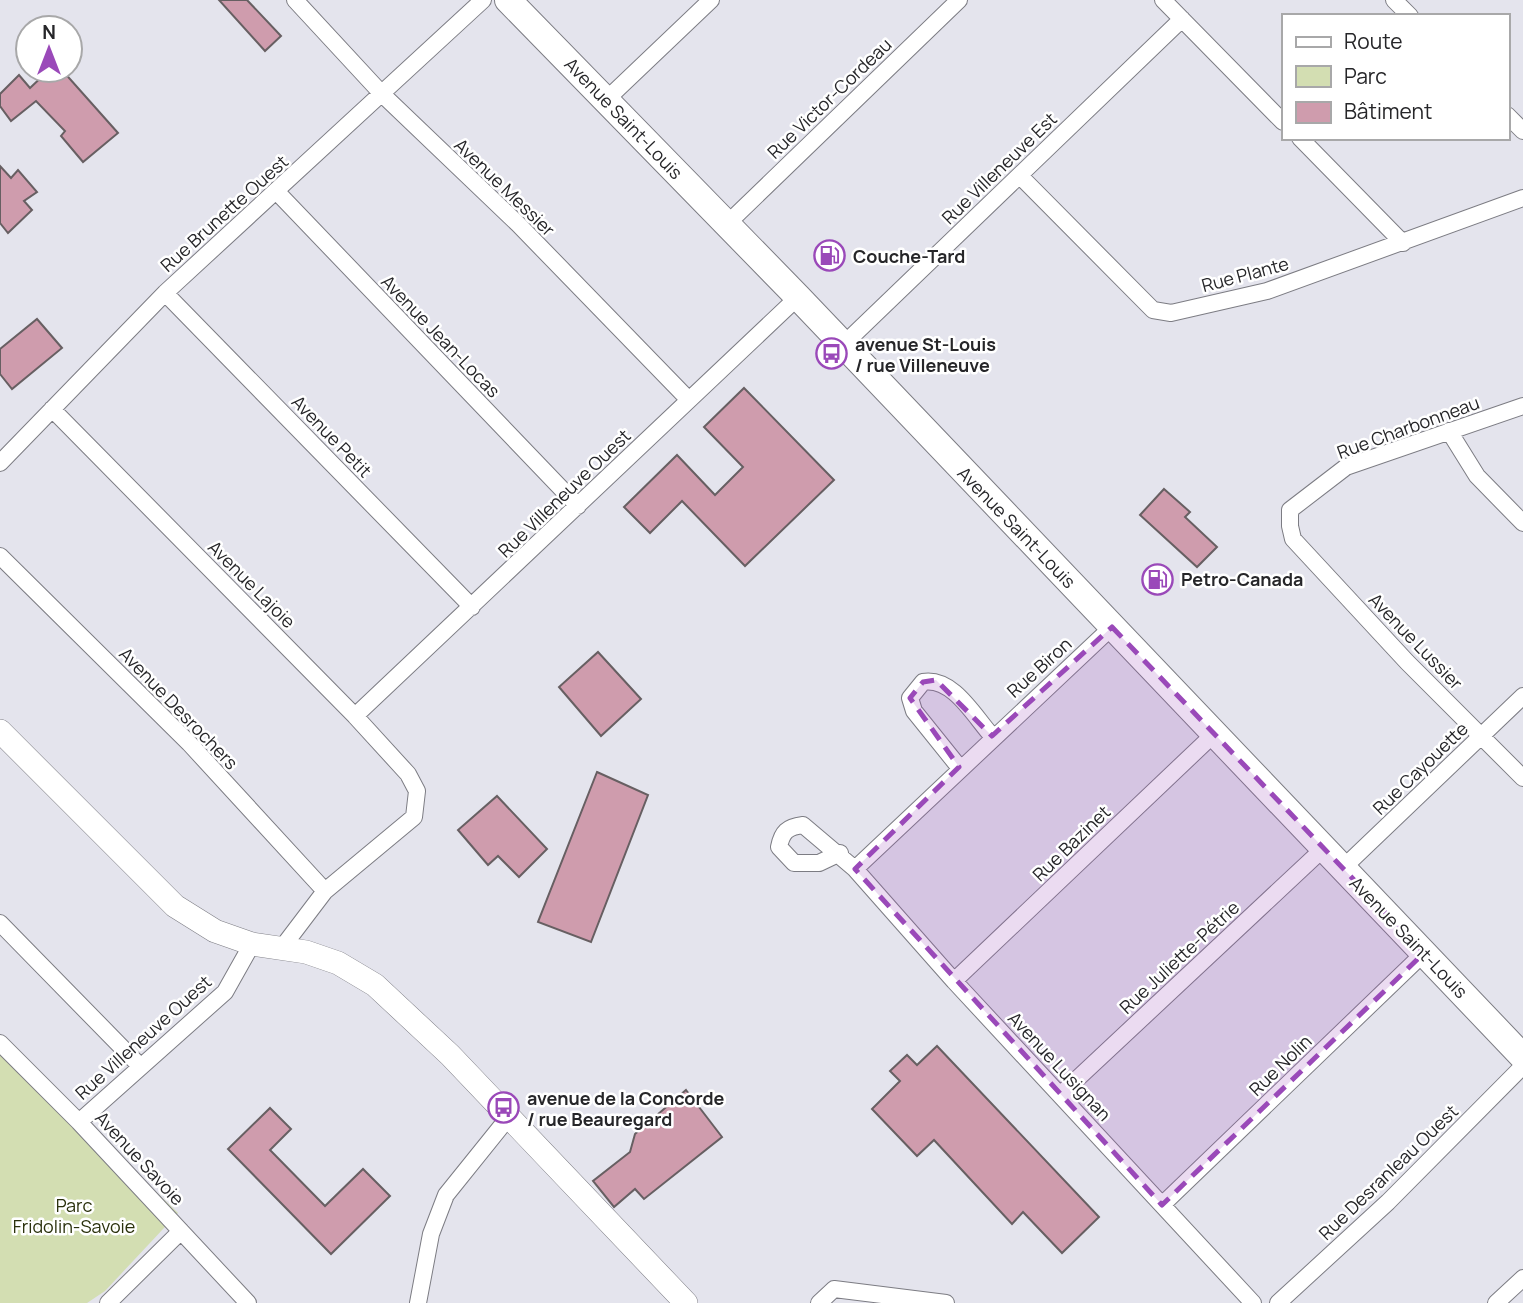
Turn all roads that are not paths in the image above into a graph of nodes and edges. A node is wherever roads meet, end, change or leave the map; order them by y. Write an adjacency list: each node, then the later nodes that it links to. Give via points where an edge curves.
1 (295, 0): 10 (street, Avenue Messier)
2 (483, 0): 10 (street, Rue Brunette Ouest)
3 (508, 0): 11 (main road, Avenue Saint-Louis)
4 (711, 0): 11 (street)
5 (959, 0): 19 (street, Rue Victor-Cordeau)
6 (1163, 0): 9 (street)
7 (1394, 0): 8 (street)
8 (1408, 14)
9 (1182, 19): 13 (street); 16 (street, Rue Villeneuve Est)
10 (382, 94): 17 (street, Rue Brunette Ouest); 24 (street, Avenue Messier, via 518,224)
11 (606, 100): 19 (main road, Avenue Saint-Louis)
12 (1509, 117): 14 (street)
13 (1282, 120)
14 (1523, 131)
15 (1302, 140): 20 (street)
16 (1020, 176): 20 (street, Rue Plante, via 1153,310 1171,313 1266,291); 23 (street, Rue Villeneuve Est)
17 (277, 192): 21 (street, Rue Brunette Ouest); 29 (street, Avenue Jean-Locas)
18 (1523, 198): 20 (street, Rue Plante)
19 (727, 224): 22 (main road, Avenue Saint-Louis)
20 (1403, 243)
21 (165, 293): 26 (street, Rue Brunette Ouest); 33 (street, Avenue Petit)
22 (798, 297): 23 (main road, Avenue Saint-Louis); 24 (street, Rue Villeneuve Ouest)
23 (843, 345): 34 (main road, Avenue Saint-Louis)
24 (689, 400): 29 (street, Rue Villeneuve Ouest)
25 (1523, 405): 27 (street, Rue Charbonneau)
26 (52, 409): 28 (street, Rue Brunette Ouest); 36 (street, Avenue Lajoie)
27 (1449, 430): 30 (street, via 1477,476); 31 (street, Rue Charbonneau, via 1346,467 1290,510)
28 (2, 457)
29 (579, 506): 33 (street, Rue Villeneuve Ouest)
30 (1523, 523)
31 (1290, 526): 39 (street, Avenue Lussier, via 1293,539 1406,663)
32 (0, 556): 47 (street, Avenue Desrochers, via 189,743)
33 (472, 607): 36 (street, Rue Villeneuve Ouest)
34 (1112, 626): 38 (main road, Avenue Saint-Louis); 40 (street, Rue Biron)
35 (1523, 696): 39 (street, Rue Cayouette)
36 (355, 716): 47 (street, Avenue Lajoie, via 408,775 416,791 414,817)
37 (0, 731): 49 (street, via 175,906 215,931)
38 (1214, 734): 43 (main road, Avenue Saint-Louis); 52 (street, Rue Bazinet)
39 (1482, 735): 42 (street, Avenue Lussier); 45 (street, Rue Cayouette)
40 (992, 736): 41 (street, Rue Biron); 41 (street, via 949,687 936,680 923,682 910,698 914,711)
41 (959, 767): 46 (street, Rue Biron)
42 (1523, 778)
43 (1324, 848): 45 (main road, Avenue Saint-Louis); 57 (street, Rue Juliette-Pétrie)
44 (841, 853): 46 (street, Avenue Lusignan)
45 (1343, 868): 51 (main road, Avenue Saint-Louis)
46 (855, 869): 52 (street, Avenue Lusignan)
47 (325, 891): 50 (street)
48 (0, 922): 55 (street)
49 (252, 944): 50 (street); 55 (street, Rue Villeneuve Ouest, via 225,992)
50 (281, 949): 58 (street, via 338,963 375,985 450,1055)
51 (1424, 953): 54 (main road, Avenue Saint-Louis); 60 (street, Rue Nolin)
52 (954, 981): 57 (street, Avenue Lusignan)
53 (0, 1044): 59 (street, Avenue Savoie)
54 (1523, 1057)
55 (141, 1066): 59 (street, Rue Villeneuve Ouest)
56 (1523, 1066): 70 (street, Rue Desranleau Ouest, via 1388,1202)
57 (1061, 1094): 60 (street, Avenue Lusignan)
58 (508, 1118): 65 (street, via 446,1195 430,1234); 66 (street)
59 (79, 1122): 61 (street, Avenue Savoie)
60 (1162, 1205): 69 (street, Avenue Lusignan)
61 (181, 1231): 63 (street); 64 (street, Avenue Savoie)
62 (1523, 1278): 71 (street)
63 (108, 1303)
64 (248, 1303)
65 (418, 1303)
66 (686, 1303)
67 (819, 1303): 68 (street, via 834,1289)
68 (946, 1303)
69 (1253, 1303)
70 (1278, 1303)
71 (1496, 1303)

